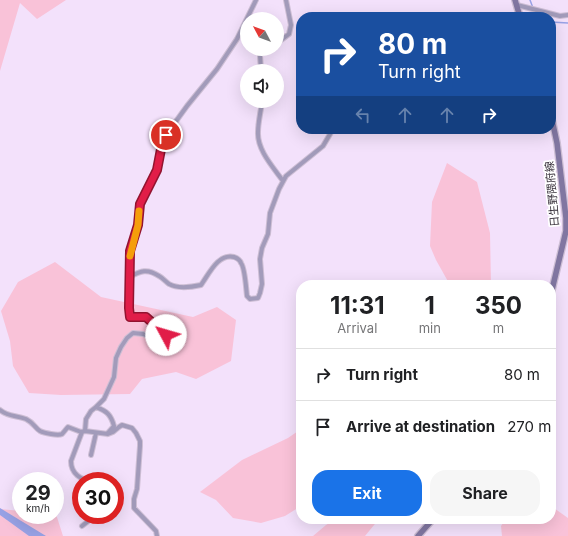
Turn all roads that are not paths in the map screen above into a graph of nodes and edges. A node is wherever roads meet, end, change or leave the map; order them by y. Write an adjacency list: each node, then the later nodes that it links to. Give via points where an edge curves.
1 (256, 0): 12 (street, via 237,39 217,69 166,135 157,170 140,204 138,225 130,251)
2 (286, 0): 7 (street, via 291,25 289,34)
3 (516, 3): 4 (street)
4 (546, 12)
5 (556, 15): 6 (street)
6 (568, 15)
7 (284, 38)
8 (261, 108): 11 (street, via 258,130 260,145)
9 (331, 134): 11 (street, via 323,146)
10 (556, 134): 13 (main road, 日生野隈府線, via 566,231)
11 (283, 181): 12 (street, via 270,214 268,234 262,248 262,284 258,298 250,299 247,296 242,263 232,256 220,259 201,285 176,286 154,273 143,270)
12 (129, 277): 14 (street, via 130,317 146,317 166,335 164,342 143,334 133,333 127,338 116,358 114,377 104,399)
13 (554, 280)
14 (96, 408): 16 (street, via 86,419); 18 (street, via 107,412 112,421 114,426)
15 (0, 410): 16 (street, via 9,416 33,422 40,431 60,434 68,427)
16 (83, 432): 17 (street); 20 (street, via 71,461)
17 (96, 433): 18 (street); 19 (street)
18 (107, 434): 24 (street, via 122,425 136,432 140,442 134,508 156,531)
19 (91, 456)
20 (74, 472)
21 (85, 524): 23 (street)
22 (429, 524): 25 (main road)
23 (82, 526)
24 (157, 536)
25 (418, 536)

